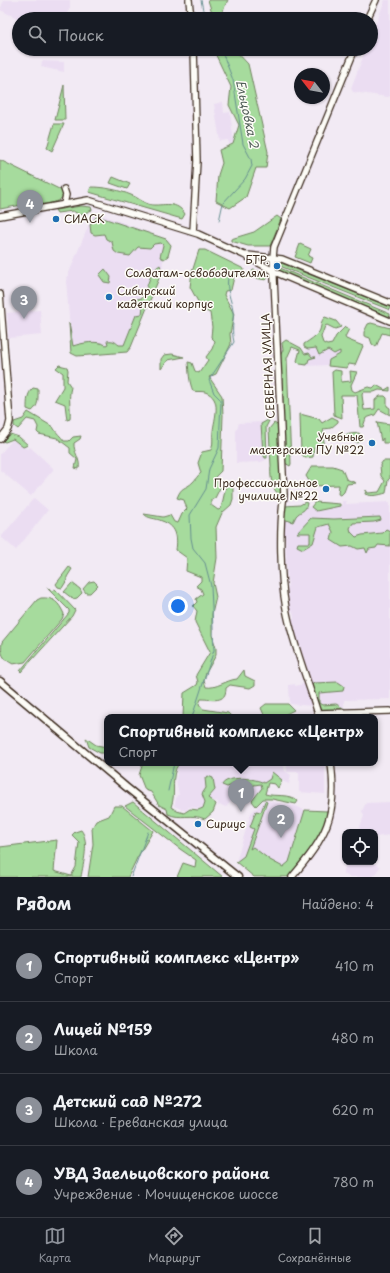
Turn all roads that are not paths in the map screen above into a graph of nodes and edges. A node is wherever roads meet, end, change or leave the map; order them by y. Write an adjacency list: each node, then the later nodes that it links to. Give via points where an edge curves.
1 (189, 0): 3 (main road)
2 (376, 0): 4 (main road)
3 (190, 12)
4 (371, 12)
5 (194, 56): 10 (main road, via 197,161)
6 (352, 56): 12 (main road, СЕВЕРНАЯ УЛИЦА, via 274,247)
7 (64, 189): 8 (main road)
8 (64, 204): 9 (main road); 10 (main road, via 88,200)
9 (0, 216)
10 (193, 232): 11 (main road)
11 (244, 255): 12 (main road); 13 (main road)
12 (273, 256): 13 (main road, СЕВЕРНАЯ УЛИЦА); 15 (main road)
13 (273, 270): 16 (main road); 20 (main road, СЕВЕРНАЯ УЛИЦА, via 284,495 281,529 285,607)
14 (0, 294): 17 (main road, via 10,421)
15 (390, 303)
16 (390, 321)
17 (0, 440)
18 (0, 681): 23 (main road)
19 (390, 711): 21 (main road)
20 (319, 714)
21 (337, 714)
22 (331, 766): 24 (main road, via 331,813 324,835)
23 (238, 877)
24 (292, 877)

